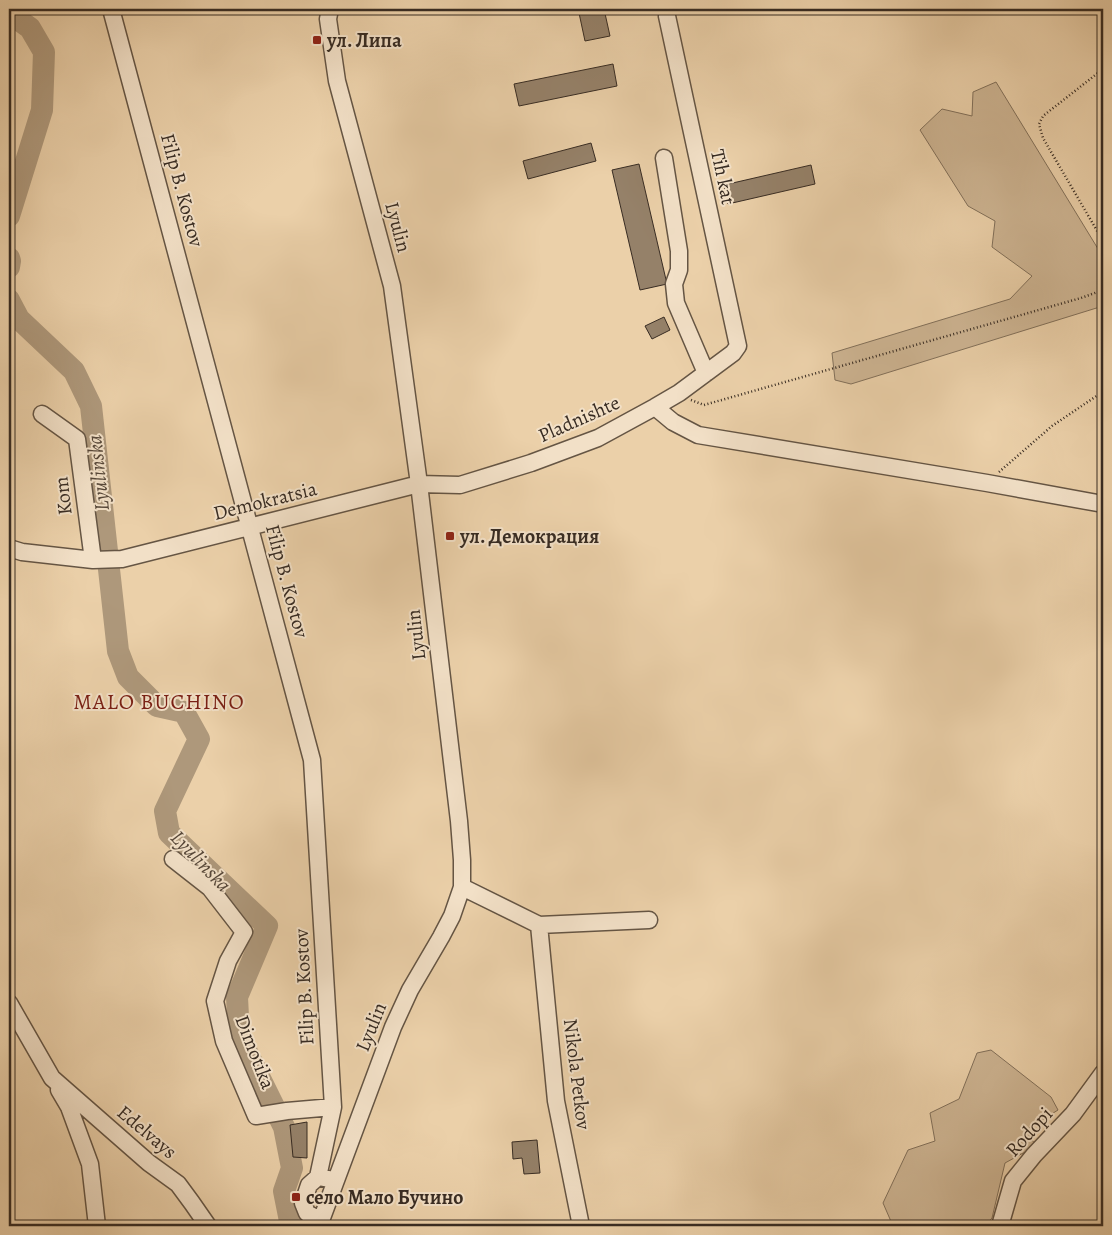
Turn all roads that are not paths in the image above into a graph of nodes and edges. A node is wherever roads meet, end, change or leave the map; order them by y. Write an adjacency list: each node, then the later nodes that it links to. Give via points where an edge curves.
1 (111, 9): 11 (street, Filip B. Kostov)
2 (326, 12): 9 (street, Lyulin, via 337,81 392,286)
3 (667, 16): 5 (street, Tih kat)
4 (664, 158): 6 (street, via 679,251 679,270 674,284 676,303)
5 (738, 346): 6 (street, Pladnishte, via 734,353)
6 (706, 373): 7 (street, Pladnishte)
7 (655, 407): 9 (street, Pladnishte, via 598,438 531,463 460,485); 10 (street, via 698,435)
8 (42, 414): 13 (street, Kom, via 77,439)
9 (419, 484): 11 (street, Demokratsia); 15 (street, Lyulin, via 459,821)
10 (1103, 504)
11 (250, 526): 13 (street, Demokratsia, via 122,559); 21 (street, Filip B. Kostov, via 312,760)
12 (13, 553): 13 (street, Demokratsia)
13 (93, 560)
14 (173, 859): 21 (street, Dimotika, via 210,888 244,932 228,961 214,1001 224,1041 256,1116)
15 (462, 887): 17 (street); 23 (street, Lyulin, via 448,923 393,1027)
16 (649, 920): 17 (street)
17 (539, 925): 27 (street, Nikola Petkov, via 556,1101)
18 (9, 1003): 20 (street, Edelvays)
19 (1103, 1073): 28 (street, Rodopi, via 1073,1114 1013,1181)
20 (52, 1078): 25 (street, Edelvays, via 69,1107 90,1164); 26 (street, Edelvays, via 142,1158 178,1184)
21 (333, 1107): 22 (street, Filip B. Kostov)
22 (318, 1177): 23 (street); 24 (street, via 308,1185 303,1203 307,1213)
23 (336, 1181): 24 (street, Lyulin)
24 (320, 1224)
25 (97, 1226)
26 (208, 1226)
27 (581, 1226)
28 (1000, 1226)

